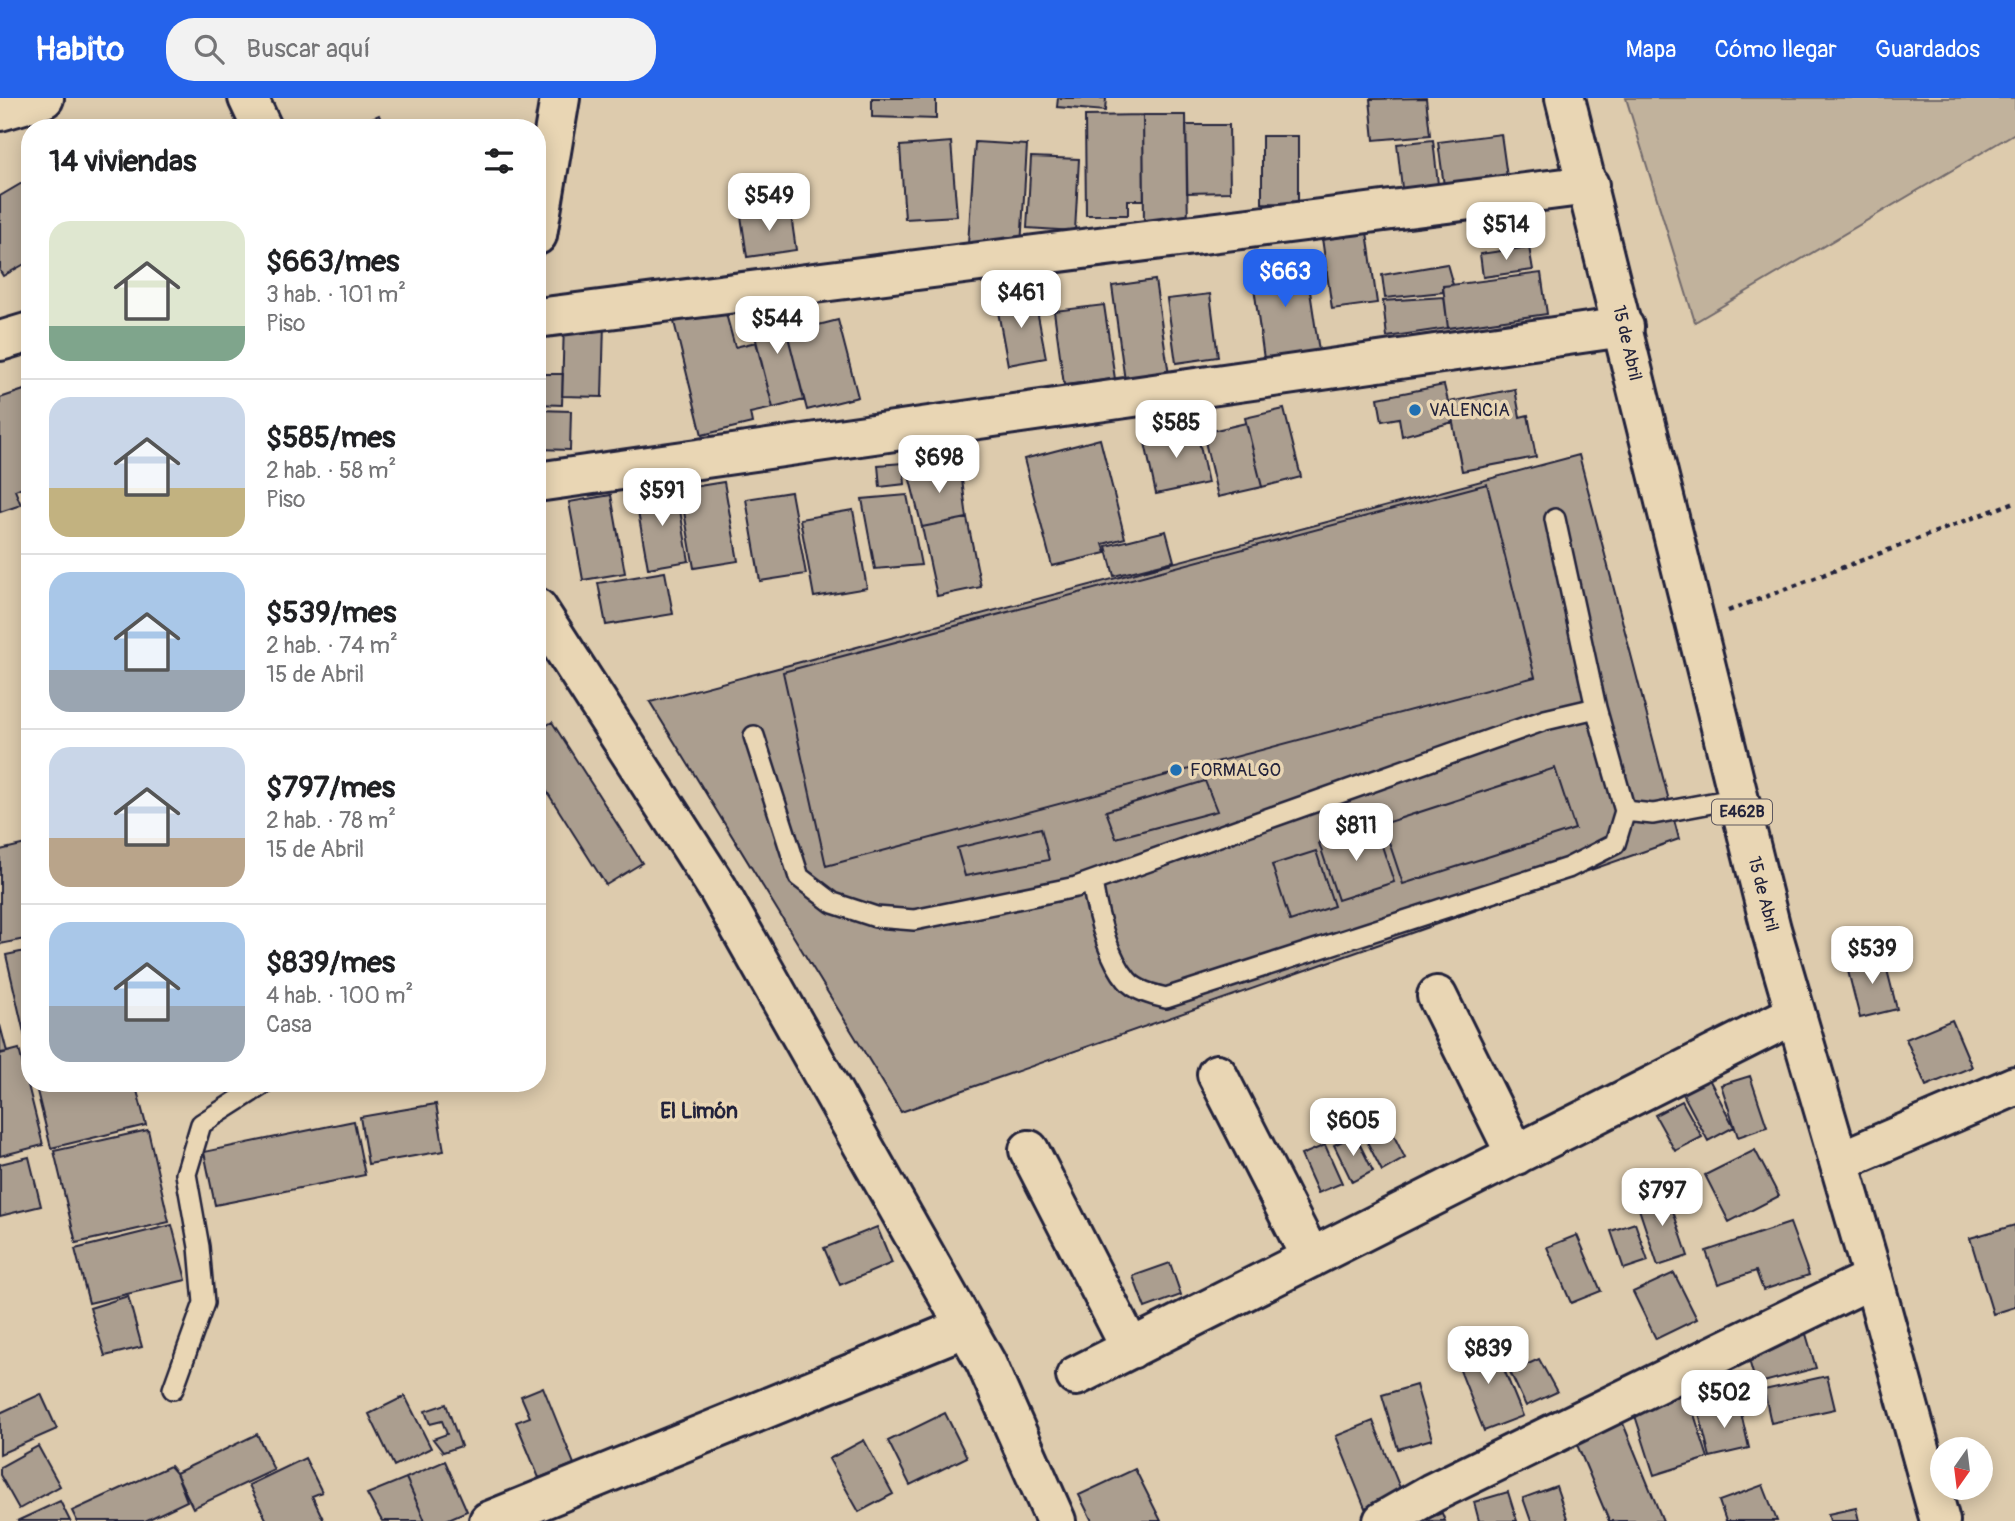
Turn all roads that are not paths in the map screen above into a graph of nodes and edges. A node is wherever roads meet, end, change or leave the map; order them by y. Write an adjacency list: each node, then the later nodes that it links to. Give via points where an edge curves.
1 (44, 98): 5 (street)
2 (248, 98): 6 (street)
3 (560, 98): 7 (street)
4 (1565, 98): 8 (street, 15 de Abril / E462B)
5 (0, 111)
6 (258, 119)
7 (546, 181)
8 (1589, 185): 9 (street); 10 (street, 15 de Abril / E462B)
9 (546, 317)
10 (1624, 327): 13 (street); 18 (street, 15 de Abril / E462B, via 1659,487)
11 (21, 335): 12 (street)
12 (0, 341)
13 (546, 481)
14 (1555, 519): 16 (lane)
15 (546, 622): 31 (street, via 718,889)
16 (1596, 708): 19 (lane); 20 (lane, via 1545,720)
17 (754, 736): 20 (lane, via 799,877 833,903 876,917 914,920)
18 (1738, 798): 19 (lane, via 1653,814); 22 (street, 15 de Abril / E462B)
19 (1625, 811): 20 (lane, via 1615,844 1568,868 1166,998 1146,993 1127,980 1100,927)
20 (1092, 881)
21 (1437, 996): 27 (street)
22 (1795, 1014): 27 (street); 28 (street, 15 de Abril / E462B)
23 (1217, 1074): 29 (street)
24 (2015, 1086): 28 (street)
25 (251, 1092): 34 (lane, via 201,1125 186,1174 200,1247 204,1303)
26 (1029, 1150): 32 (street)
27 (1516, 1155): 29 (street)
28 (1840, 1161): 30 (street, 15 de Abril / E462B)
29 (1311, 1258): 32 (street)
30 (1873, 1278): 37 (street); 38 (street, 15 de Abril / E462B)
31 (965, 1327): 35 (street); 36 (street, via 986,1363)
32 (1131, 1349): 33 (street)
33 (1076, 1376)
34 (173, 1389)
35 (489, 1521)
36 (1056, 1521)
37 (1383, 1521)
38 (1940, 1521)

